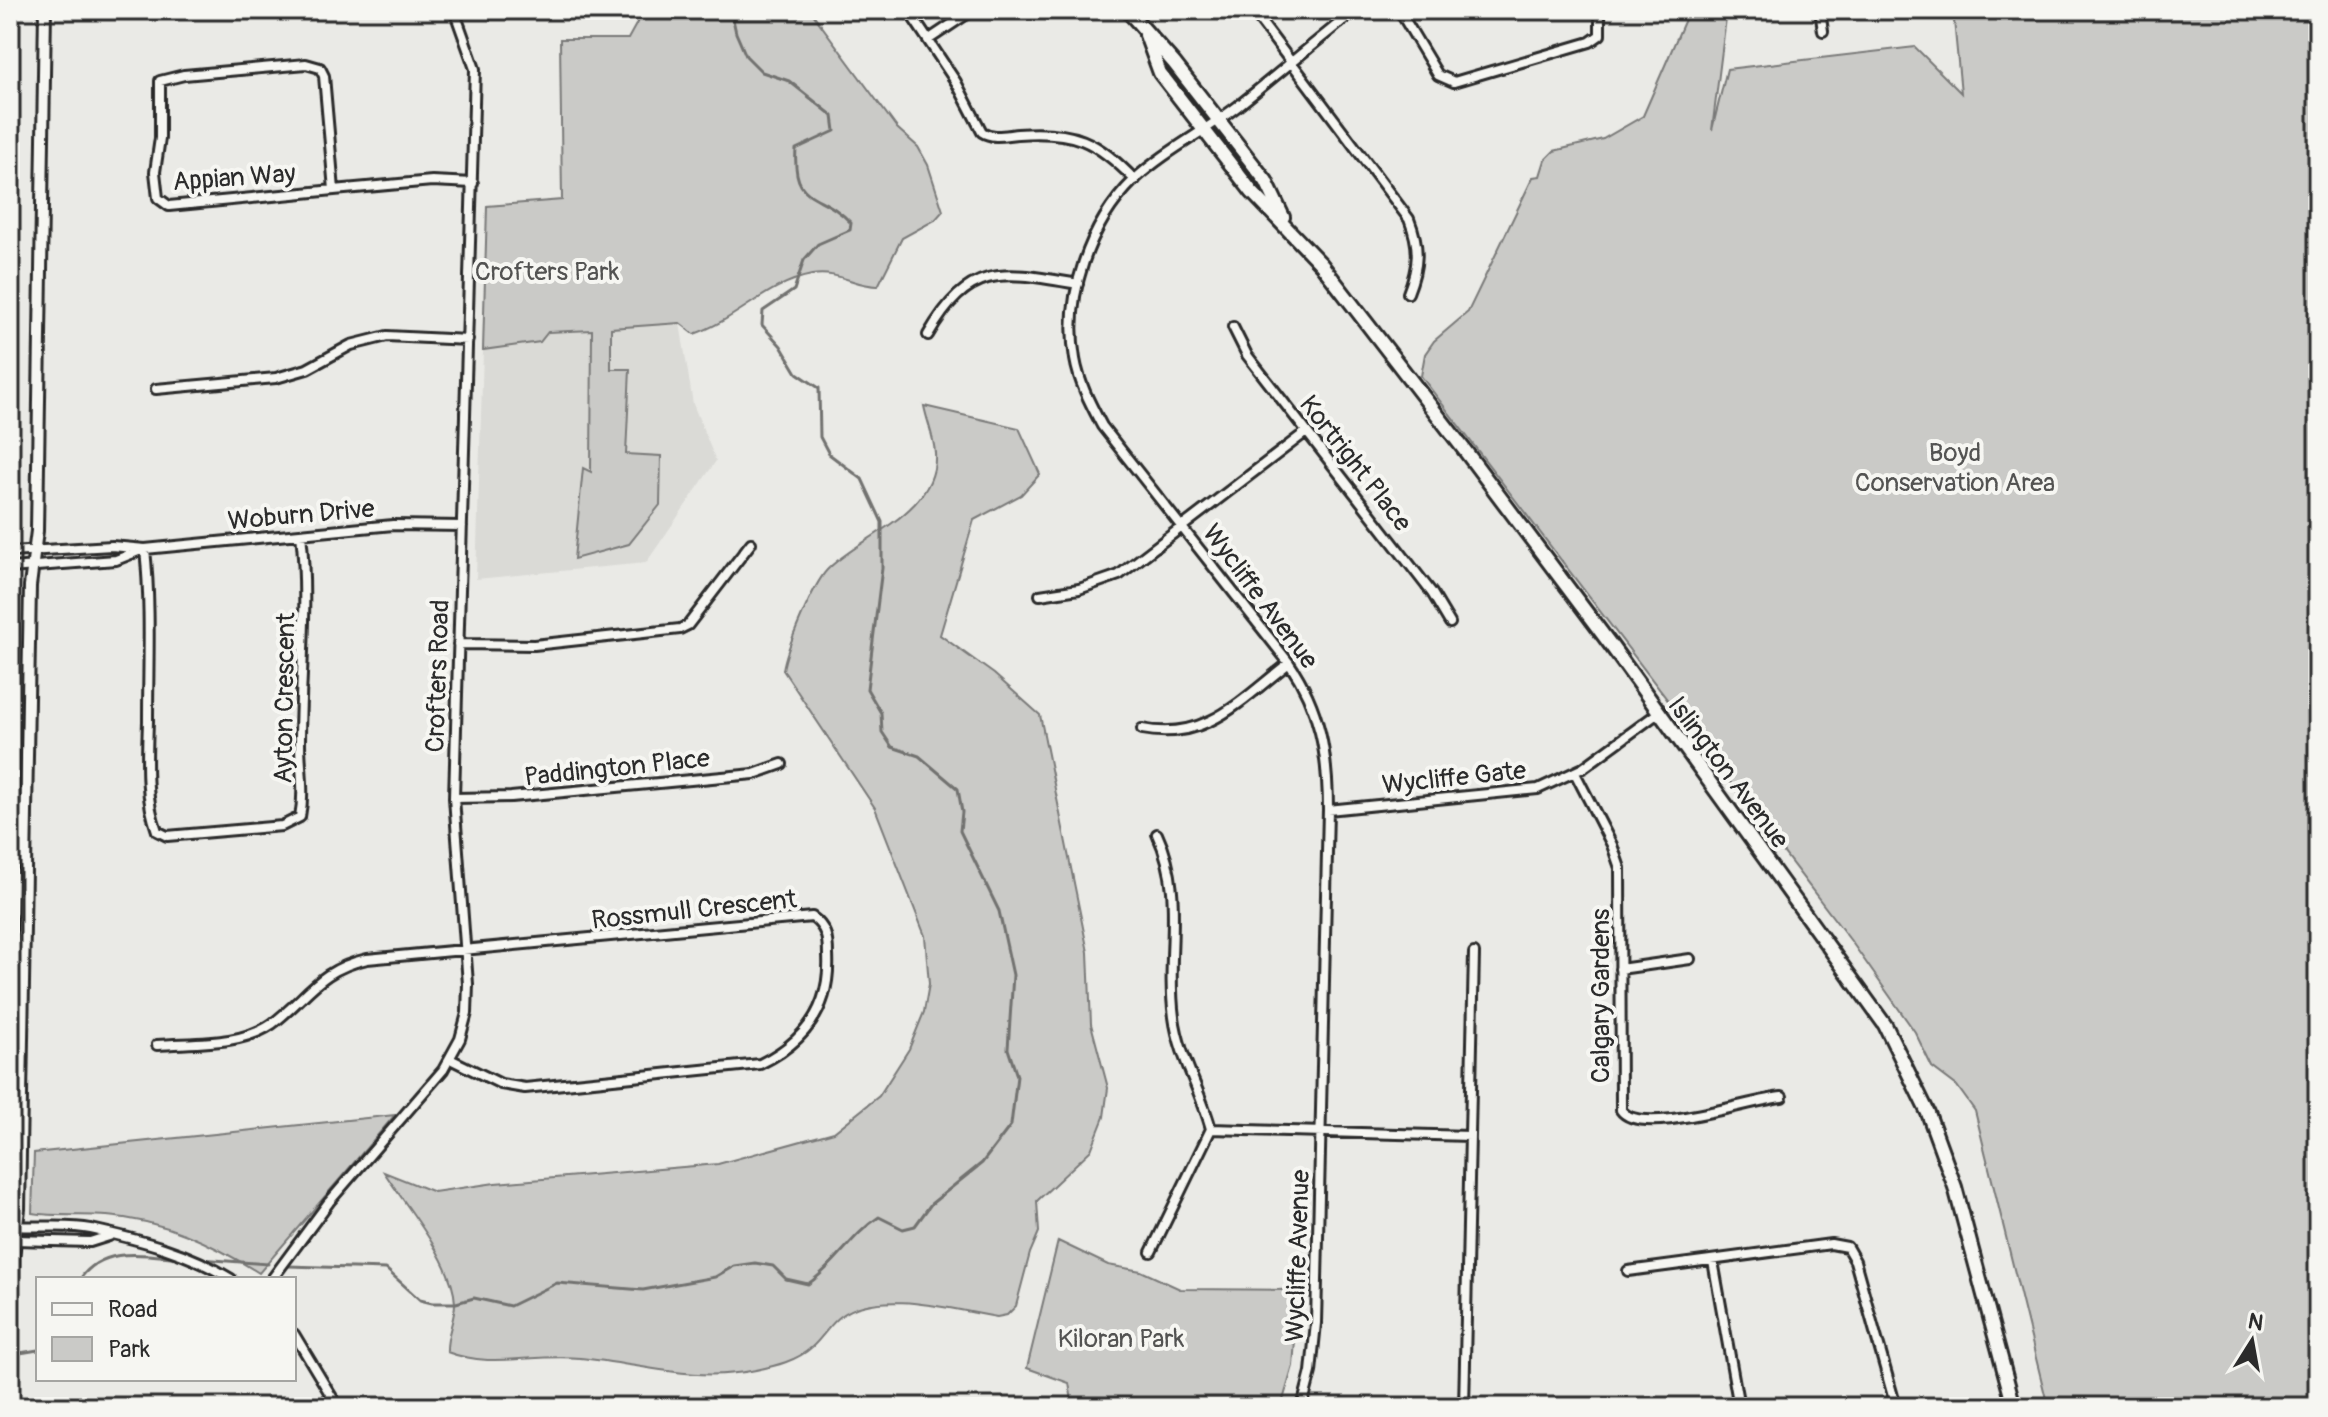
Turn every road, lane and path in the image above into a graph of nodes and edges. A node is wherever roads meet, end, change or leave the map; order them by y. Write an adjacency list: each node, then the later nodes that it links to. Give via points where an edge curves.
1 (45, 10): 33 (street)
2 (454, 10): 18 (street, Crofters Road, via 475,69)
3 (908, 10): 13 (street)
4 (973, 10): 13 (street)
5 (1127, 10): 12 (main road, Islington Avenue)
6 (1252, 10): 14 (street)
7 (1356, 10): 14 (street, Wycliffe Avenue)
8 (1399, 10): 9 (street, via 1438,75 1454,82 1590,42 1600,35)
9 (1600, 10)
10 (1820, 10): 11 (street)
11 (1823, 31)
12 (1146, 35): 15 (main road, Islington Avenue); 16 (main road, Islington Avenue, via 1160,73)
13 (928, 40): 17 (street, via 982,132 1072,135 1099,147)
14 (1291, 61): 15 (street, Wycliffe Avenue); 22 (street, via 1409,219 1419,248)
15 (1218, 119): 16 (street, Wycliffe Avenue); 20 (main road, Islington Avenue, via 1266,181)
16 (1202, 129): 17 (street, Wycliffe Avenue); 20 (main road, Islington Avenue)
17 (1135, 180): 21 (street, Wycliffe Avenue, via 1102,222)
18 (473, 183): 19 (street, Appian Way, via 432,181); 25 (street, Crofters Road)
19 (334, 190): 19 (street, Appian Way, via 320,68 306,64 160,81 155,172 162,203)
20 (1288, 227): 41 (main road, Islington Avenue, via 1466,452)
21 (1078, 284): 24 (street, via 1003,274 969,284 947,303); 29 (street, Wycliffe Avenue, via 1075,358 1085,392 1102,426)
22 (1408, 293)
23 (1233, 327): 27 (street, Kortright Place, via 1247,355)
24 (928, 335)
25 (468, 340): 26 (street, via 387,336 351,345 307,369 276,378); 28 (street, Crofters Road)
26 (156, 389)
27 (1306, 432): 29 (street); 38 (street, Kortright Place)
28 (462, 526): 30 (street, Woburn Drive, via 406,524); 39 (street, Crofters Road)
29 (1184, 528): 37 (street, via 1119,575); 40 (street, Wycliffe Avenue)
30 (301, 534): 32 (street, Woburn Drive); 32 (street, Ayton Crescent, via 306,582 303,801 300,817 282,826 167,836 157,831 148,774)
31 (751, 543): 39 (street, via 680,629 534,645)
32 (145, 549): 33 (street, Woburn Drive); 35 (street, Woburn Drive, via 116,560)
33 (34, 551): 34 (street, Woburn Drive); 35 (street)
34 (10, 552)
35 (32, 566): 36 (street, Woburn Drive); 58 (street)
36 (10, 568)
37 (1040, 595)
38 (1450, 623)
39 (458, 644): 45 (street, Crofters Road)
40 (1289, 663): 42 (street, via 1204,726 1169,734); 46 (street, Wycliffe Avenue, via 1318,719)
41 (1658, 713): 44 (street, Wycliffe Gate); 73 (main road, Islington Avenue, via 1844,965 1904,1061 1959,1197)
42 (1142, 729)
43 (782, 764): 45 (street, Paddington Place, via 754,774)
44 (1575, 773): 46 (street, Wycliffe Gate, via 1532,790); 51 (street, Calgary Gardens, via 1620,868)
45 (454, 798): 48 (street, Crofters Road)
46 (1328, 810): 56 (street, Wycliffe Avenue)
47 (1157, 834): 55 (street, via 1169,861 1173,891 1173,1015)
48 (465, 951): 52 (street, via 351,963 325,975 256,1032 228,1040); 53 (street, Crofters Road, via 469,1000); 53 (street, Rossmull Crescent, via 812,917 826,933 829,960 815,1018 791,1046 760,1064 525,1088 501,1084)
49 (1474, 953): 57 (street)
50 (1690, 959): 51 (street)
51 (1620, 969): 54 (street, Calgary Gardens, via 1619,1085 1625,1117 1688,1118)
52 (157, 1045)
53 (450, 1059): 65 (street, Crofters Road, via 329,1202)
54 (1782, 1097)
55 (1211, 1129): 56 (street); 61 (street)
56 (1320, 1131): 57 (street); 69 (street, Wycliffe Avenue, via 1314,1353)
57 (1470, 1136): 70 (street)
58 (16, 1226): 59 (street, via 90,1229); 60 (street)
59 (110, 1236): 60 (street, via 90,1242); 64 (street, via 164,1247)
60 (15, 1240): 67 (street)
61 (1151, 1252)
62 (1713, 1261): 63 (street); 71 (street); 72 (street, via 1831,1244 1847,1247)
63 (1628, 1271)
64 (227, 1277)
65 (273, 1277)
66 (296, 1337): 68 (street)
67 (10, 1380)
68 (338, 1407)
69 (1302, 1407)
70 (1464, 1407)
71 (1739, 1407)
72 (1896, 1407)
73 (2014, 1407)

